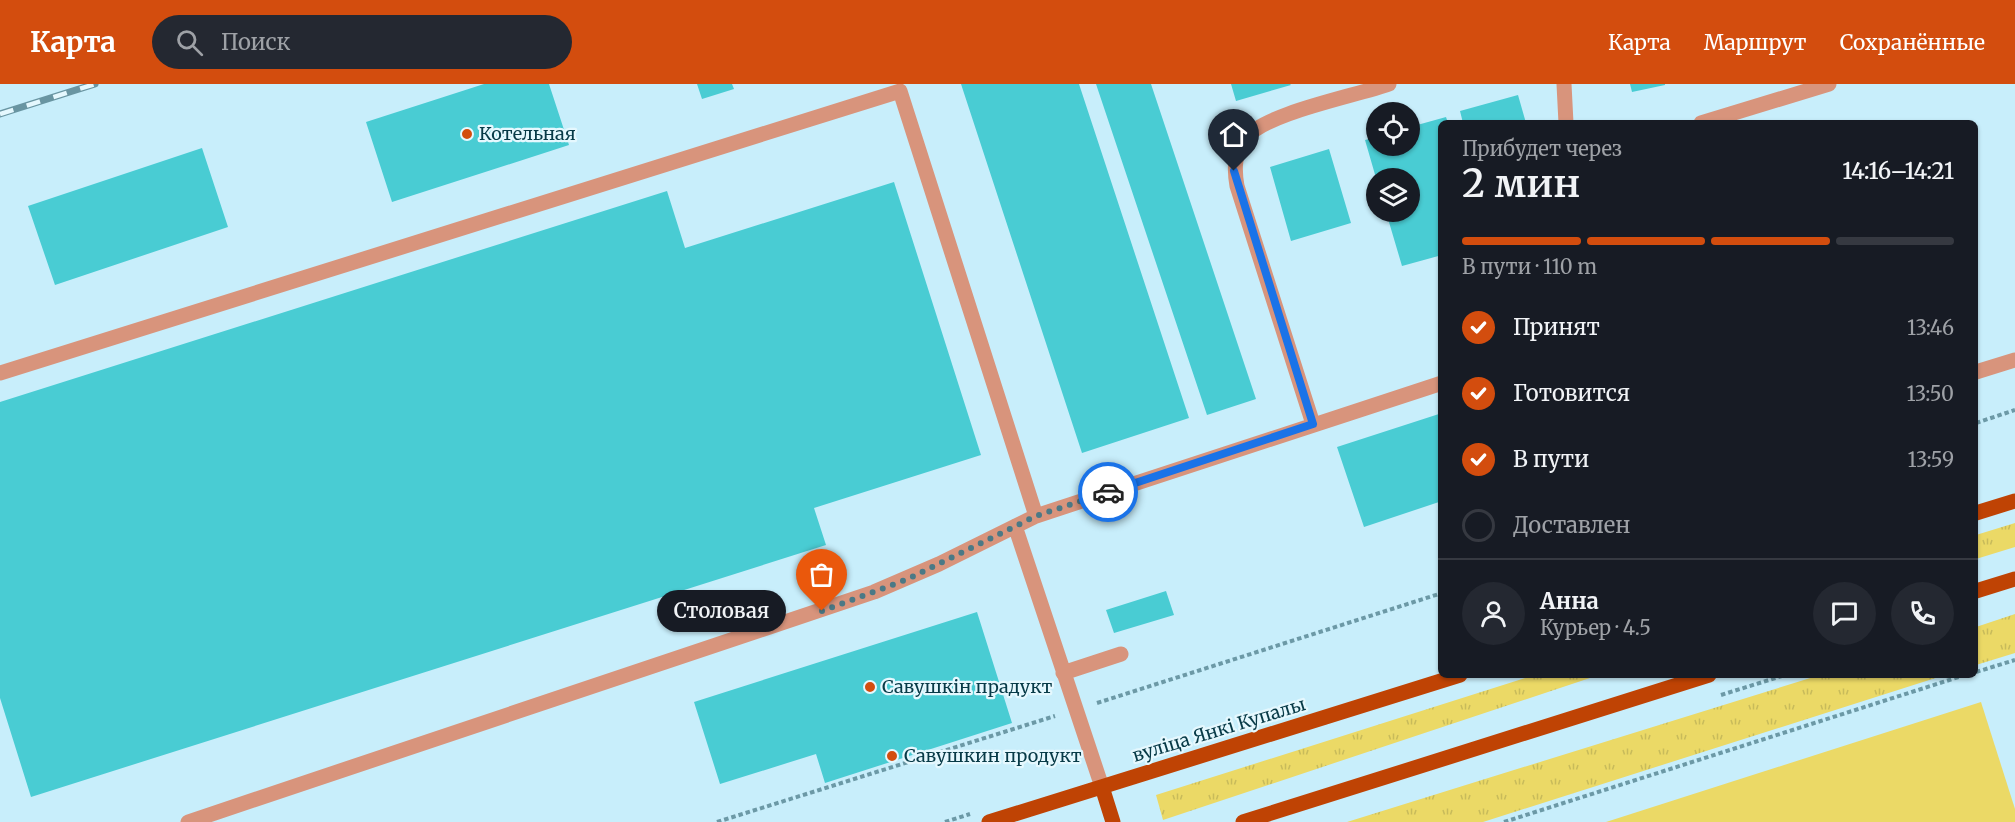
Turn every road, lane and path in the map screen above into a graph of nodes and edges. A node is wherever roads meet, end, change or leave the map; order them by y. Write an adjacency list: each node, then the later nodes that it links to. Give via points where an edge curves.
1 (1389, 84): 12 (lane, via 1274,120 1246,137 1237,154 1237,186)
2 (1564, 84): 4 (lane)
3 (1829, 84): 5 (lane)
4 (1566, 120)
5 (1711, 120)
6 (2015, 360): 7 (lane)
7 (1978, 371)
8 (0, 373): 15 (lane, via 900,91)
9 (1438, 384): 12 (lane)
10 (2015, 410): 11 (path)
11 (1978, 422)
12 (1313, 424): 15 (lane)
13 (2015, 501): 14 (main road)
14 (1978, 512)
15 (1036, 516): 16 (lane)
16 (1015, 526): 22 (lane); 27 (lane, via 908,579 844,603)
17 (2015, 579): 18 (main road)
18 (1978, 590)
19 (1121, 654): 22 (lane)
20 (2015, 660): 21 (path)
21 (1978, 671)
22 (1063, 673): 26 (lane)
23 (1450, 678): 26 (main road, вуліца Янкі Купалы)
24 (1699, 678): 30 (main road)
25 (1956, 678): 31 (path)
26 (1102, 787): 28 (main road, вуліца Янкі Купалы); 29 (main road)
27 (188, 822)
28 (989, 822)
29 (1113, 822)
30 (1243, 822)
31 (1504, 822)

